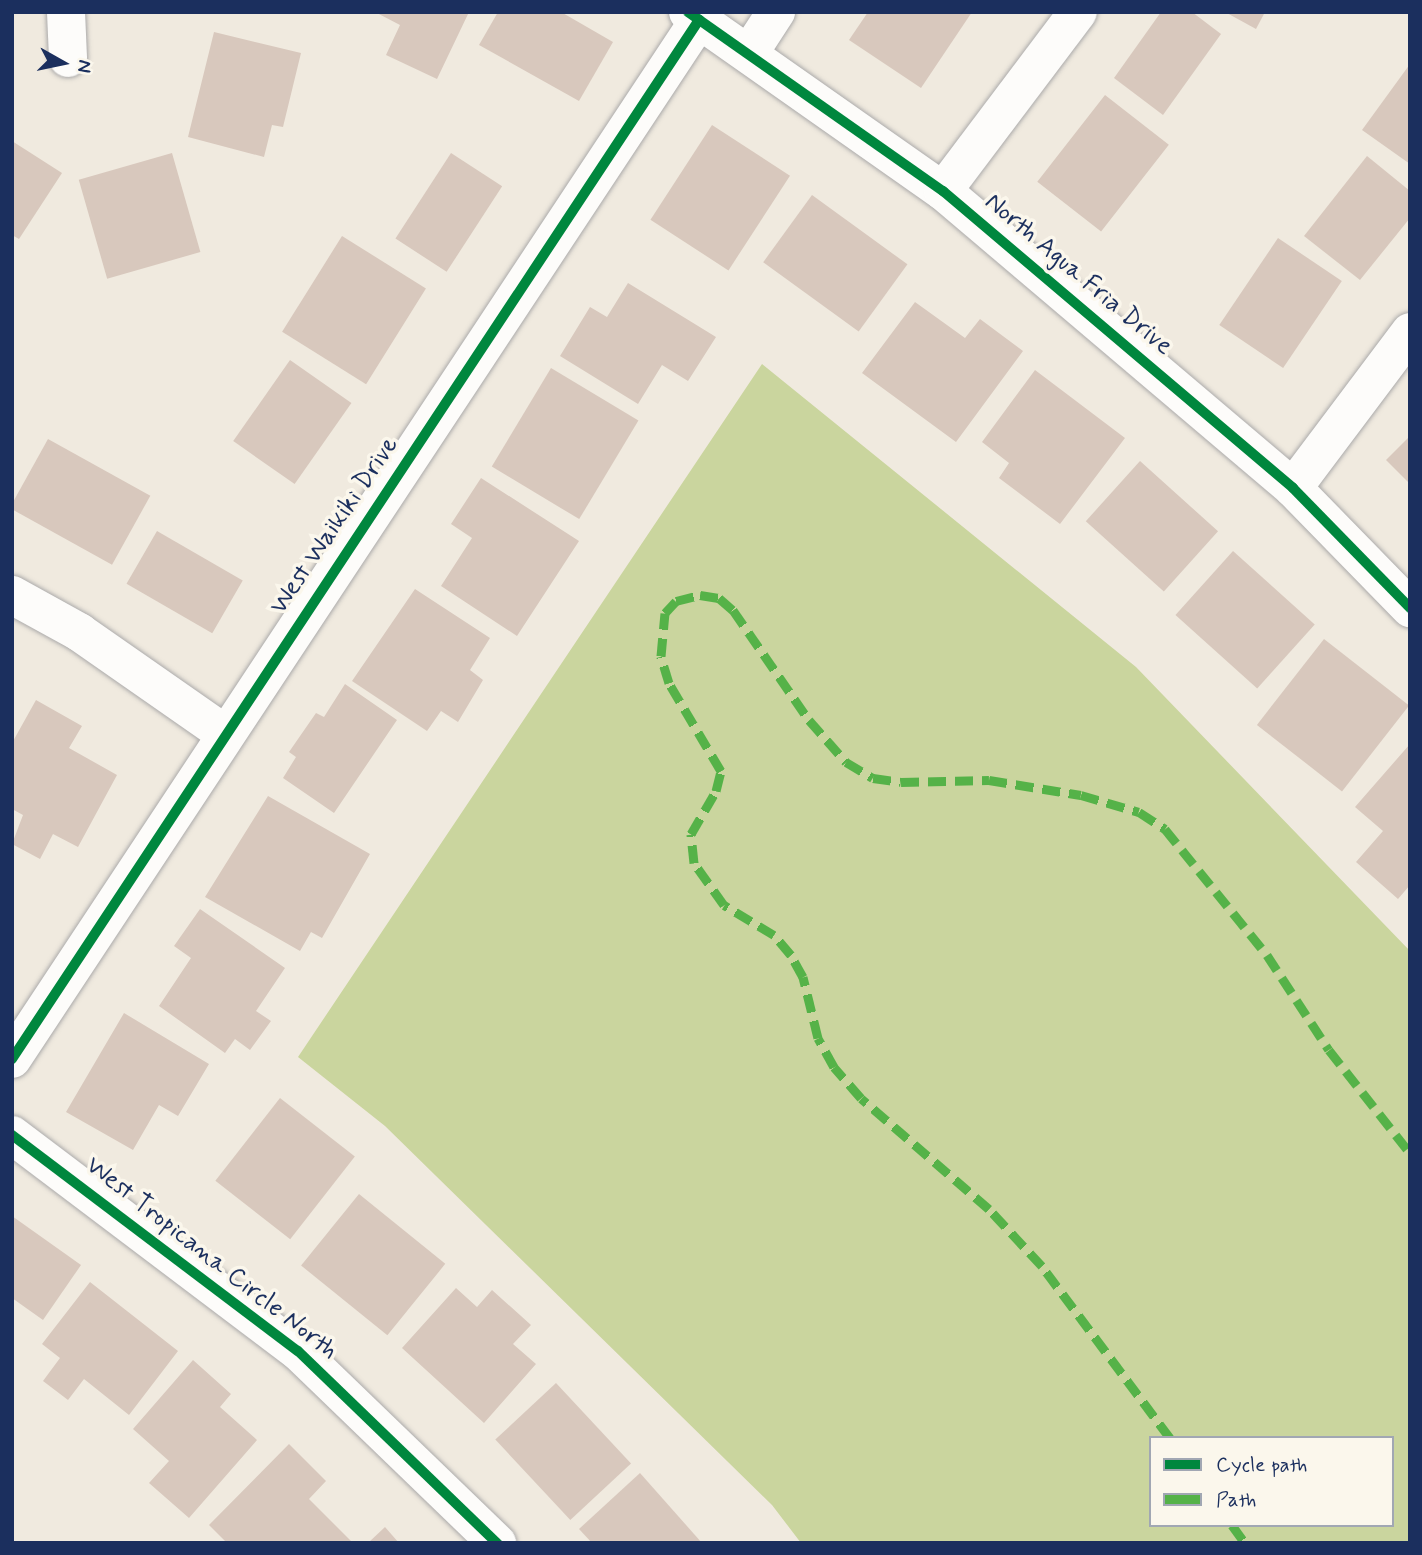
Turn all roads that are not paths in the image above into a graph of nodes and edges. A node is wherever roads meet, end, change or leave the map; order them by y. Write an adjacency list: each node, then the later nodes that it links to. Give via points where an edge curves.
1 (66, 12): 6 (street)
2 (776, 12): 5 (street)
3 (1078, 12): 7 (street)
4 (694, 16): 5 (street, North Agua Fria Drive); 12 (street, West Waikiki Drive)
5 (750, 52): 7 (street, North Agua Fria Drive)
6 (68, 58)
7 (943, 191): 9 (street, North Agua Fria Drive)
8 (1410, 332): 9 (street)
9 (1293, 488): 11 (street, North Agua Fria Drive)
10 (12, 595): 12 (street, via 79,632)
11 (1410, 608)
12 (224, 733): 13 (street, West Waikiki Drive)
13 (12, 1059)
14 (12, 1135): 15 (street, West Tropicana Circle North, via 298,1351)
15 (497, 1543)

